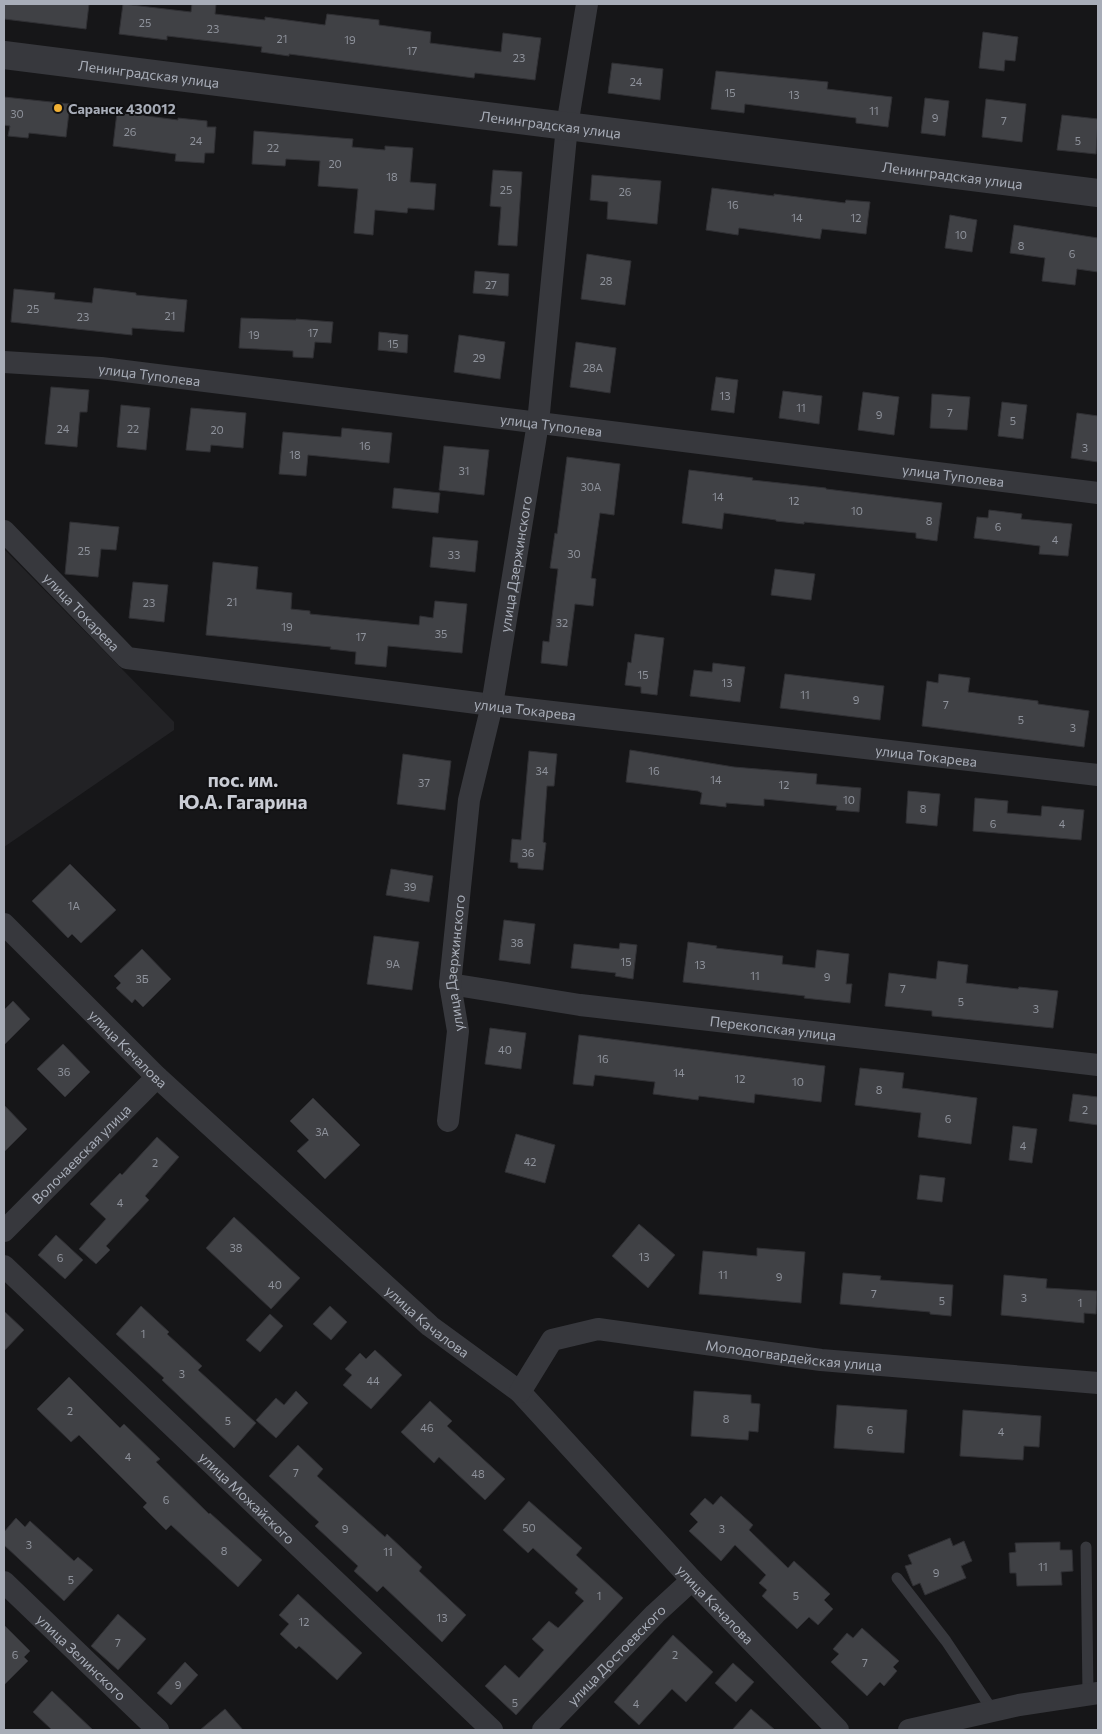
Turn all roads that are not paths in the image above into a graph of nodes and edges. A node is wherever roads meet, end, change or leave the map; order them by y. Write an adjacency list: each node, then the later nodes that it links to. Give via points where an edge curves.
1 (586, 4): 3 (street, улица Дзержинского)
2 (4, 56): 3 (street, Ленинградская улица)
3 (567, 126): 4 (street, Ленинградская улица); 6 (street, улица Дзержинского)
4 (1098, 193)
5 (4, 362): 6 (street, улица Туполева, via 102,368)
6 (538, 423): 7 (street, улица Туполева); 9 (street, улица Дзержинского)
7 (1098, 492)
8 (4, 531): 9 (street, улица Токарева, via 127,658)
9 (492, 705): 10 (street, улица Токарева); 12 (street, улица Дзержинского, via 469,800)
10 (1098, 775)
11 (4, 924): 14 (street, улица Качалова)
12 (450, 984): 13 (street, Перекопская улица, via 580,1005); 15 (street, улица Дзержинского, via 458,1032)
13 (1098, 1065)
14 (157, 1077): 16 (street, Волочаевская улица); 19 (street, улица Качалова, via 430,1326)
15 (448, 1121)
16 (4, 1231)
17 (4, 1266): 27 (street, улица Можайского)
18 (1098, 1383): 19 (street, Молодогвардейская улица, via 821,1360 598,1330 552,1340)
19 (520, 1392): 22 (street, улица Качалова)
20 (1086, 1546): 24 (lane)
21 (897, 1578): 25 (lane, via 946,1641)
22 (692, 1580): 28 (street, улица Достоевского); 29 (street, улица Качалова)
23 (4, 1582): 26 (street, улица Зелинского)
24 (1093, 1694): 25 (street)
25 (993, 1711): 30 (street)
26 (158, 1730)
27 (492, 1730)
28 (543, 1730)
29 (838, 1730)
30 (909, 1730)

